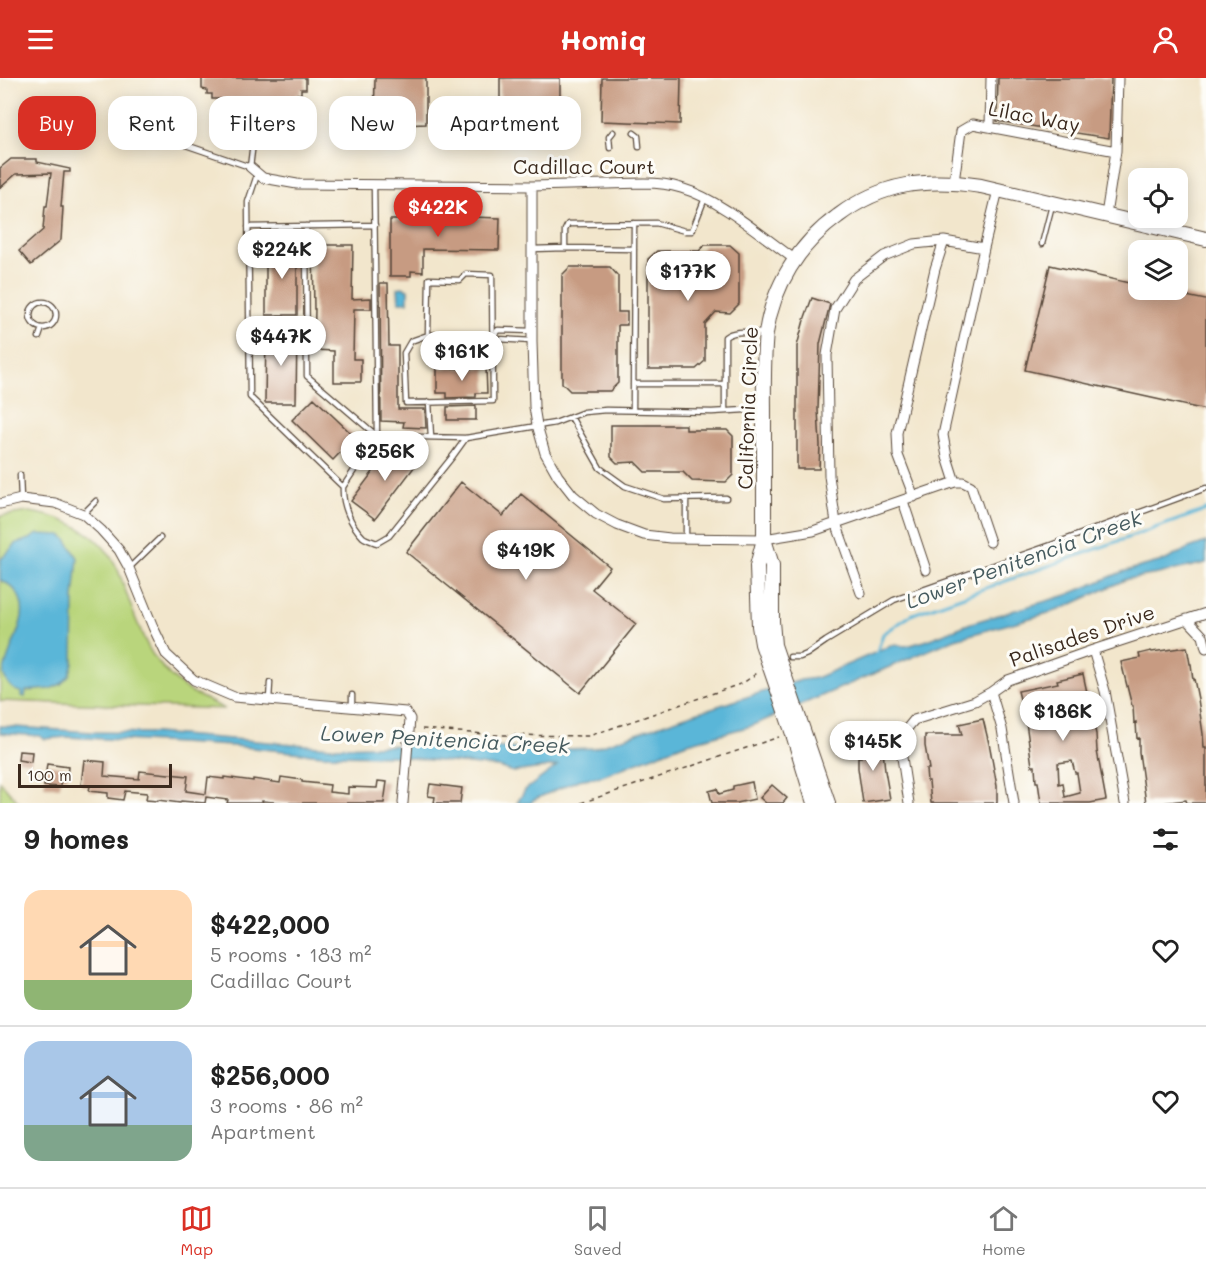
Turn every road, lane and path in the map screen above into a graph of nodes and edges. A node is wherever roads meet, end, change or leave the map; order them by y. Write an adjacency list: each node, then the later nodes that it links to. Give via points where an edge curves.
1 (991, 78): 3 (street)
2 (1118, 78): 10 (street)
3 (990, 127): 10 (street, Lilac Way); 13 (street, Lilac Way, via 973,124 961,131)
4 (613, 132): 8 (lane, via 609,137)
5 (634, 133): 6 (lane, via 639,136)
6 (639, 147)
7 (197, 148): 11 (lane)
8 (610, 148)
9 (252, 150): 11 (lane)
10 (1116, 152): 19 (street)
11 (250, 167): 12 (street)
12 (257, 175): 14 (street, Cadillac Court, via 297,184); 23 (lane, via 248,202)
13 (954, 182): 16 (street, California Circle); 31 (street, California Circle, via 926,182 874,194 828,223)
14 (374, 184): 15 (street, Cadillac Court); 21 (lane)
15 (532, 186): 17 (street, Cadillac Court, via 661,184); 29 (street)
16 (998, 190): 18 (street, California Circle); 28 (street)
17 (705, 198): 20 (lane, via 692,231 656,223); 31 (street, Cadillac Court)
18 (1053, 203): 19 (street, California Circle); 26 (lane)
19 (1106, 215): 24 (street, California Circle)
20 (634, 224): 27 (lane, via 567,224); 30 (lane)
21 (375, 225): 22 (lane); 47 (lane)
22 (306, 226): 23 (lane); 47 (lane, via 307,376)
23 (248, 227): 52 (lane, via 250,397)
24 (1206, 239)
25 (944, 241): 28 (street); 54 (street, via 897,433 898,455); 62 (street, via 914,244 884,255 854,279 836,309 827,355 829,476)
26 (1042, 244)
27 (565, 248): 29 (lane); 30 (lane)
28 (984, 248): 51 (street, via 943,435)
29 (532, 249): 33 (street)
30 (634, 249): 39 (lane)
31 (794, 259): 34 (street, California Circle, via 775,298)
32 (42, 328): 32 (lane, via 51,325 56,316 53,306 44,302 35,305 30,314 33,323); 37 (lane)
33 (532, 331): 36 (lane, via 498,330); 38 (street)
34 (766, 333): 40 (lane, via 735,332 725,337); 42 (street, California Circle)
35 (428, 335): 36 (lane); 36 (lane, via 429,279 460,280 466,274 478,274 492,275); 41 (lane, via 411,341 404,353 406,403)
36 (494, 336): 38 (lane); 41 (lane, via 493,401)
37 (39, 337)
38 (532, 342): 46 (street)
39 (633, 384): 40 (lane); 43 (lane)
40 (725, 384): 44 (lane)
41 (429, 402): 48 (lane)
42 (764, 409): 44 (lane); 65 (street, California Circle)
43 (633, 410): 44 (lane); 45 (lane, via 584,412)
44 (725, 411)
45 (571, 417): 46 (lane); 55 (lane, via 600,468 625,486 664,499)
46 (537, 425): 49 (lane); 63 (street, via 545,453 558,476 596,514 644,535)
47 (377, 436): 48 (lane); 52 (lane)
48 (431, 437): 49 (lane)
49 (466, 438): 52 (lane, via 389,536 377,543 365,538 351,522)
50 (20, 476): 57 (lane)
51 (955, 482): 54 (street); 66 (street, via 971,486)
52 (343, 487)
53 (1206, 488): 74 (lane, via 894,600 807,654)
54 (914, 497): 59 (street)
55 (686, 498): 56 (lane); 63 (lane)
56 (726, 498)
57 (21, 499): 60 (street); 61 (street, via 55,503)
58 (96, 501): 61 (lane)
59 (903, 501): 62 (street); 68 (street)
60 (0, 504)
61 (83, 514): 67 (street, via 118,549)
62 (836, 523): 65 (street); 69 (street)
63 (686, 537): 65 (street)
64 (160, 538): 67 (lane)
65 (764, 539): 74 (street, California Circle, via 772,566)
66 (990, 542)
67 (129, 568): 78 (street, via 166,654 194,680 234,697)
68 (926, 570)
69 (861, 594)
70 (1206, 613): 71 (street, Palisades Drive)
71 (1187, 619): 72 (street, via 1203,636); 73 (street, Palisades Drive)
72 (1206, 648)
73 (1093, 650): 76 (street, Palisades Drive, via 1008,680); 88 (street, via 1105,691)
74 (777, 664): 80 (path, via 743,683 589,736); 81 (street, California Circle)
75 (270, 683): 78 (lane)
76 (991, 692): 86 (street, Palisades Drive, via 914,720 905,731 901,751); 87 (street, via 1002,729)
77 (352, 695): 79 (lane)
78 (269, 700): 79 (street)
79 (352, 707): 82 (street, via 406,712 410,719)
80 (422, 729)
81 (796, 731): 83 (path); 84 (street); 85 (street)
82 (403, 803)
83 (581, 803)
84 (814, 803)
85 (828, 803)
86 (909, 803)
87 (1014, 803)
88 (1125, 803)

